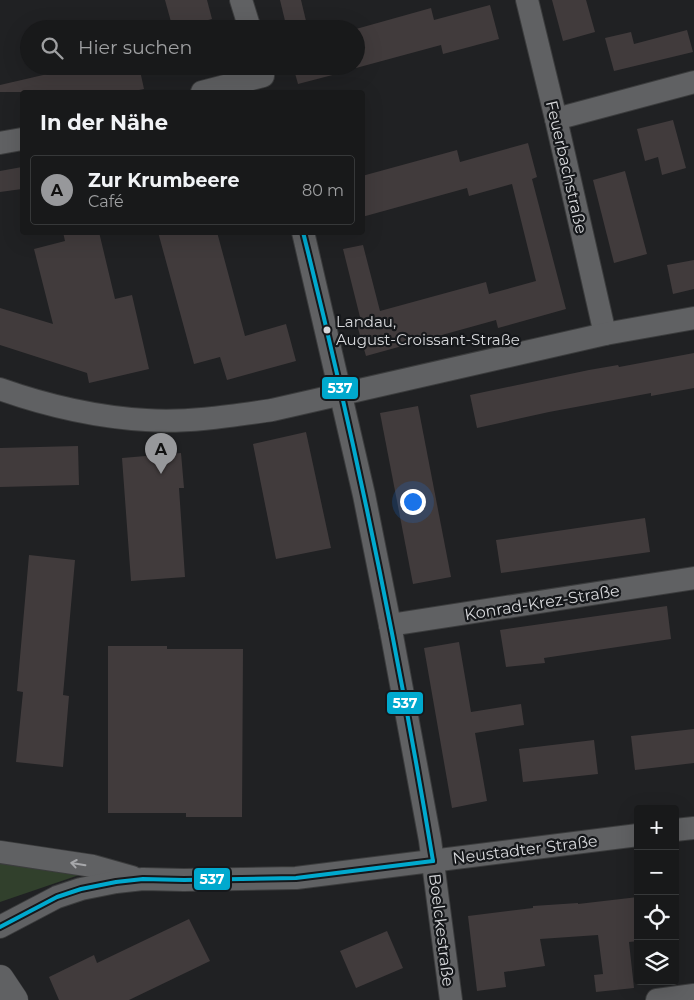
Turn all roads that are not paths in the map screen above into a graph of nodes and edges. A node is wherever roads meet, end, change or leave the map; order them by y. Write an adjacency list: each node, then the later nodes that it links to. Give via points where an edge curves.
1 (241, 0): 3 (street)
2 (527, 0): 7 (street, Feuerbachstraße)
3 (247, 20)
4 (263, 78): 6 (street)
5 (694, 82): 7 (street)
6 (211, 90)
7 (556, 119): 12 (street, Feuerbachstraße)
8 (20, 138): 9 (street)
9 (0, 143)
10 (304, 235): 14 (street, Boelckestraße)
11 (694, 318): 12 (street)
12 (605, 334): 14 (street)
13 (0, 389): 14 (street, via 96,414 148,420 255,412)
14 (341, 394): 16 (street, Boelckestraße)
15 (694, 578): 16 (street, Konrad-Krez-Straße)
16 (390, 625): 21 (street, Boelckestraße)
17 (694, 828): 18 (street)
18 (679, 830)
19 (634, 836): 21 (street, Neustadter Straße)
20 (0, 852): 22 (street, Neustadter Straße, one-way to 20, via 93,866)
21 (433, 861): 22 (street, Neustadter Straße, via 296,878); 27 (street, Boelckestraße)
22 (142, 880): 23 (street, Neustadter Straße, via 81,888)
23 (0, 927)
24 (0, 979): 26 (street)
25 (694, 995): 28 (street)
26 (14, 1000)
27 (451, 1000)
28 (657, 1000)

